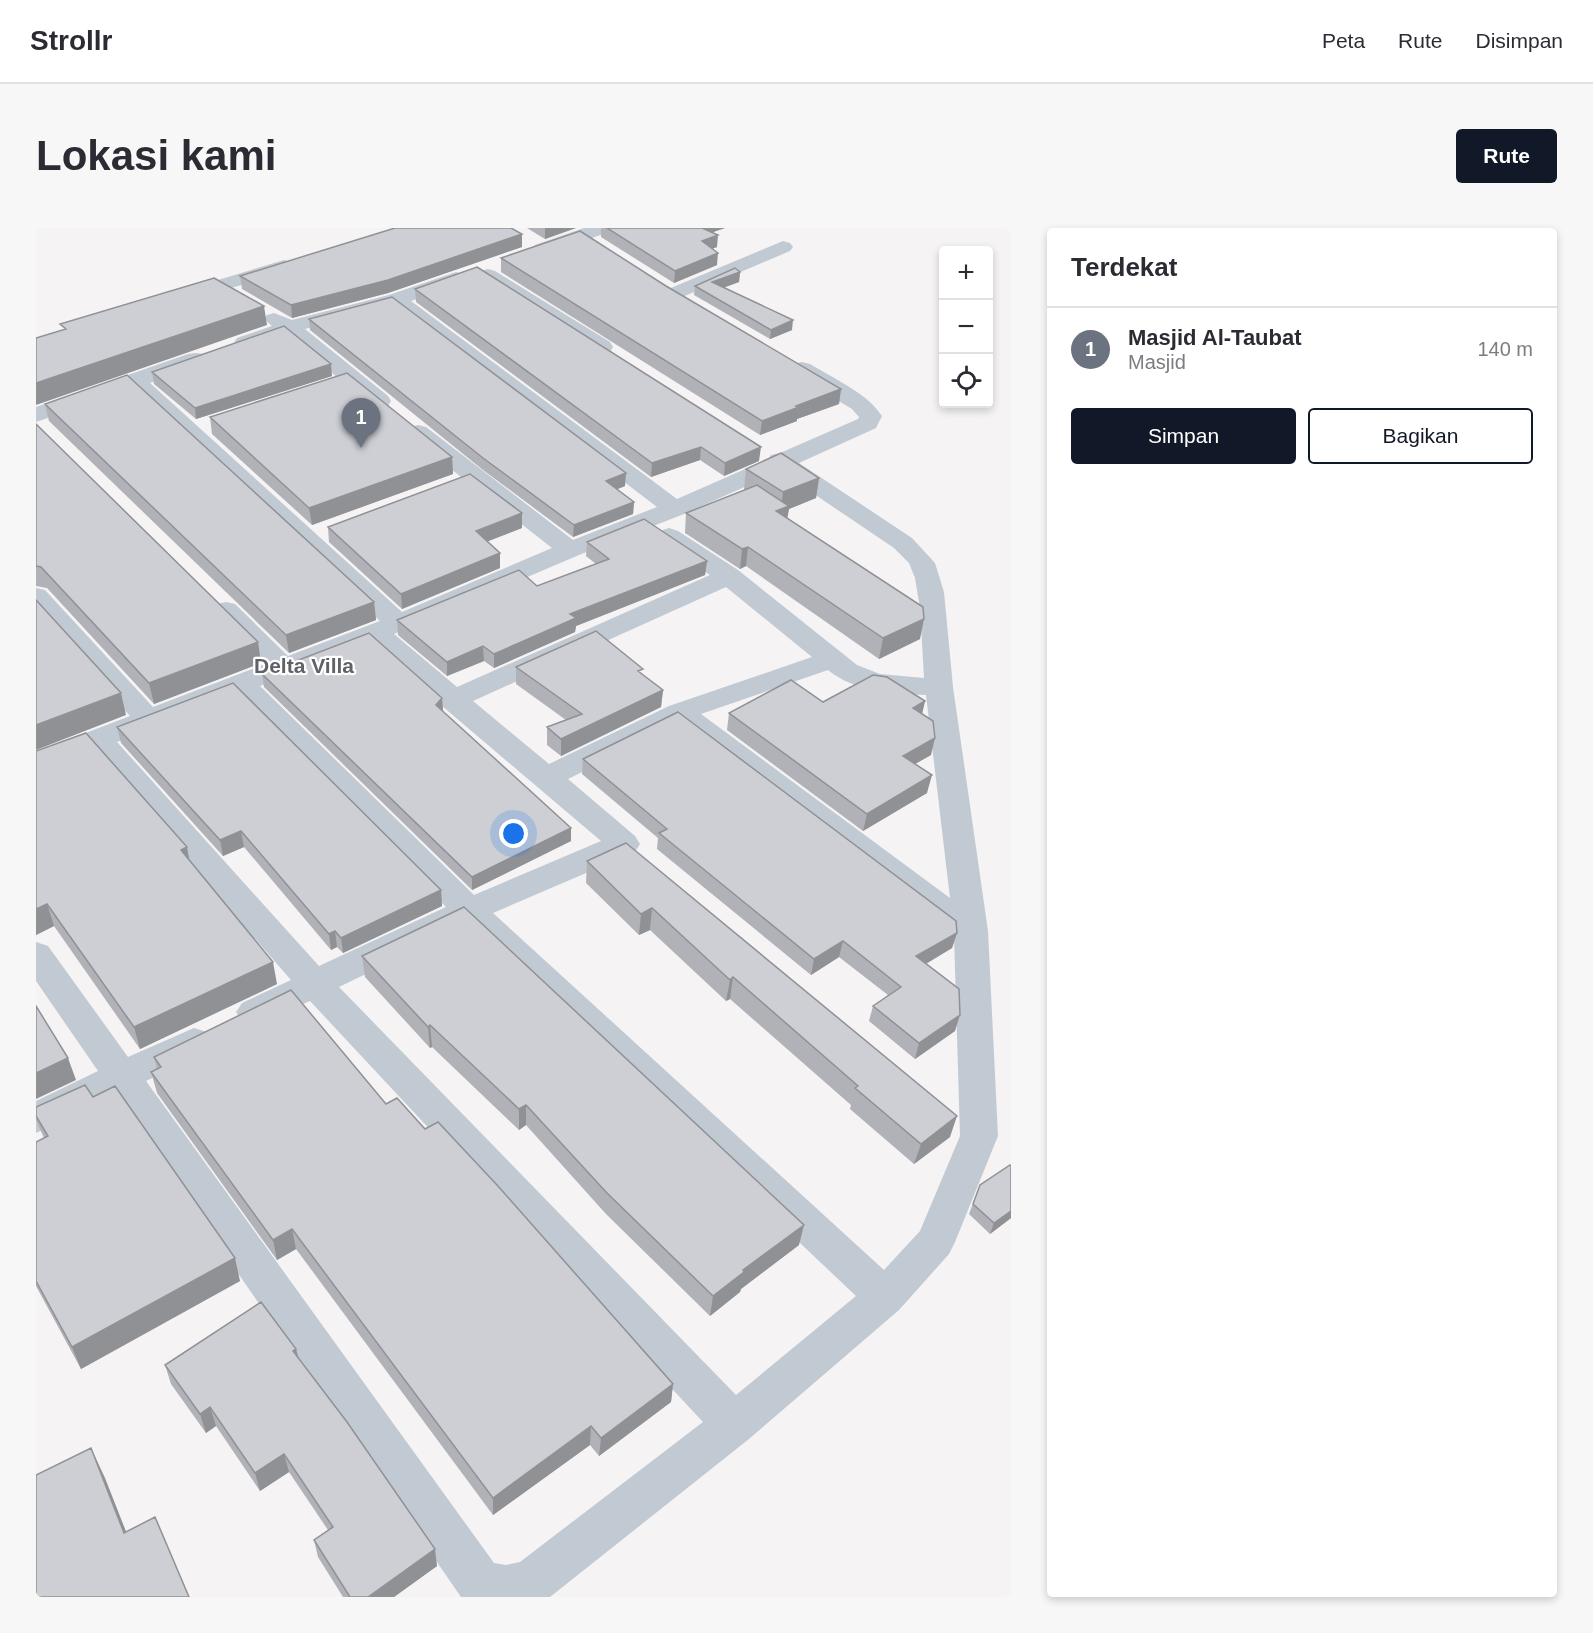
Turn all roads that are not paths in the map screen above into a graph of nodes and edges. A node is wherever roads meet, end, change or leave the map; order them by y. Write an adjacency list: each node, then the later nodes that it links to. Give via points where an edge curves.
1 (603, 238): 3 (street, via 582,235)
2 (783, 247): 9 (street)
3 (532, 248)
4 (307, 259): 8 (street)
5 (501, 262): 6 (street)
6 (479, 269): 11 (street); 17 (street)
7 (653, 281): 9 (street)
8 (218, 286): 10 (street); 12 (street)
9 (673, 294): 13 (street)
10 (239, 298)
11 (396, 299): 15 (street); 21 (street)
12 (161, 304)
13 (692, 305)
14 (259, 310): 15 (street)
15 (289, 327): 18 (street); 23 (street, via 342,382 400,417 463,481)
16 (781, 357): 20 (street, via 860,404 871,416 868,423)
17 (623, 360)
18 (135, 381): 19 (street); 28 (street, via 203,428 317,535)
19 (39, 424)
20 (771, 455): 21 (street); 32 (street, via 917,556 931,588)
21 (675, 509): 22 (street)
22 (646, 520): 23 (street); 24 (street)
23 (570, 550): 28 (street)
24 (729, 576): 29 (street); 33 (street)
25 (206, 591): 30 (street)
26 (36, 596): 27 (street)
27 (48, 626): 35 (street)
28 (386, 628): 30 (street); 33 (street)
29 (831, 659): 32 (street, via 859,678); 34 (street)
30 (283, 666): 31 (street)
31 (242, 684): 35 (street); 41 (street)
32 (939, 687): 42 (street)
33 (452, 700): 38 (street)
34 (679, 711): 38 (street); 42 (street)
35 (148, 719): 36 (street)
36 (99, 741): 37 (street); 44 (street)
37 (36, 763)
38 (548, 777): 39 (street)
39 (624, 844): 40 (street); 41 (street)
40 (651, 867)
41 (469, 910): 44 (street); 49 (street)
42 (971, 931): 48 (street)
43 (36, 955): 45 (street)
44 (314, 983): 45 (street); 50 (street)
45 (121, 1078): 47 (street); 50 (street, via 478,1580 498,1588 534,1581)
46 (943, 1106): 48 (street)
47 (36, 1118)
48 (979, 1136): 49 (street, via 935,1242)
49 (885, 1297): 50 (street)
50 (734, 1424)

